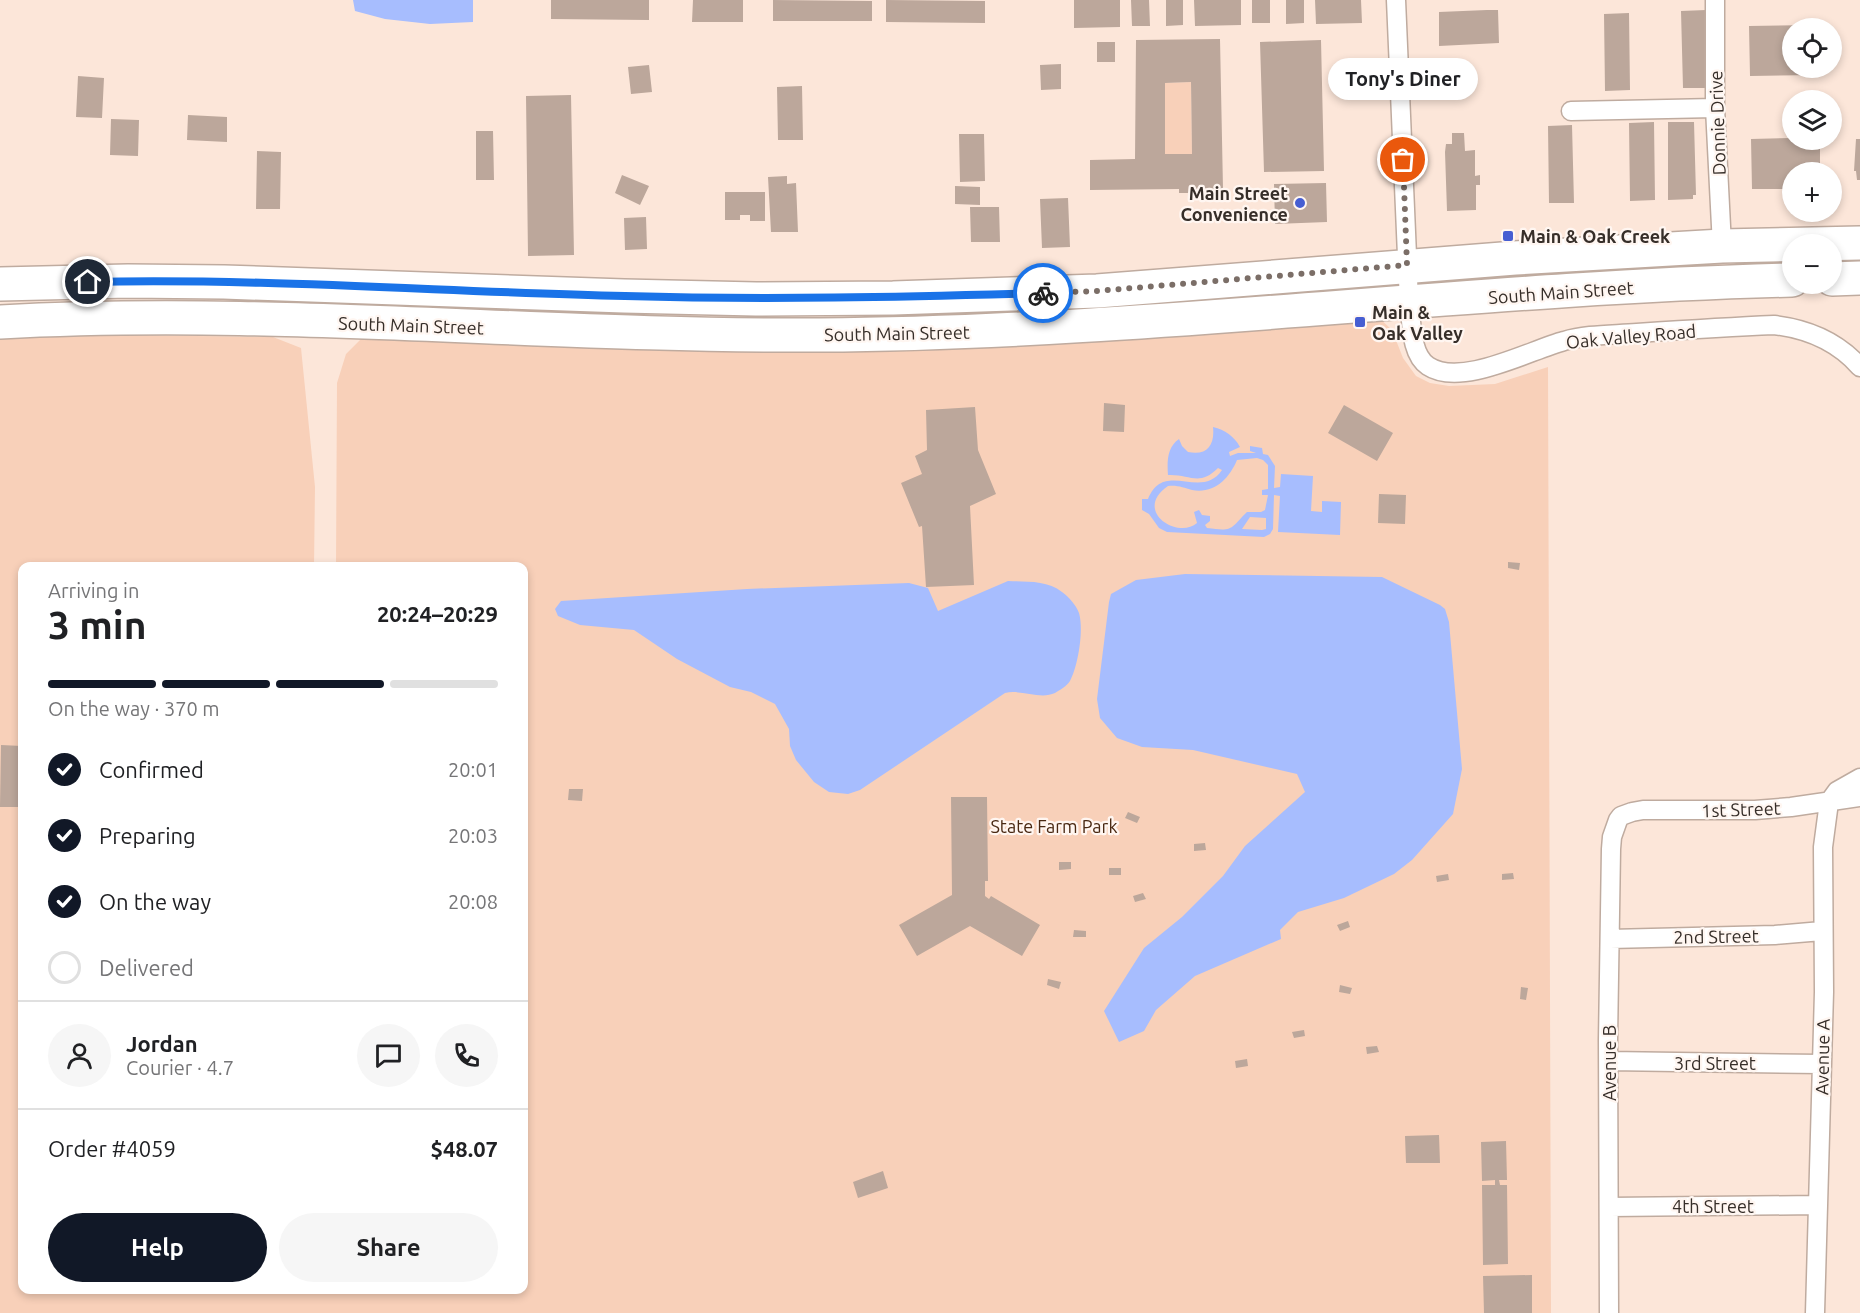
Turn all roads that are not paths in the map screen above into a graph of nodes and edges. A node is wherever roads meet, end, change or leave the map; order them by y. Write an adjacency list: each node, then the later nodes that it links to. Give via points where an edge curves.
1 (1396, 0): 7 (street, Oak Valley Road)
2 (1715, 0): 3 (street, Donnie Drive)
3 (1715, 108): 4 (street); 6 (street, Donnie Drive)
4 (1571, 111)
5 (1860, 243): 6 (highway, South Main Street)
6 (1722, 246): 7 (highway, South Main Street)
7 (1407, 265): 12 (highway, South Main Street, via 1097,291); 13 (street, Oak Valley Road)
8 (1842, 279): 9 (highway)
9 (1860, 279)
10 (1782, 280): 13 (highway, South Main Street)
11 (0, 284): 12 (highway, South Main Street, via 224,282 624,296)
12 (893, 298): 15 (highway)
13 (1409, 302): 15 (highway, South Main Street, via 1138,322); 16 (street, Oak Valley Road, via 1418,354 1426,365 1446,371 1502,364 1547,346 1584,337 1774,325 1821,337)
14 (0, 322): 15 (highway, South Main Street, via 82,317 194,318 720,334)
15 (894, 333)
16 (1860, 367)
17 (1860, 778): 19 (street, via 1838,791)
18 (1860, 797): 19 (street, 1st Street)
19 (1829, 802): 20 (street, 1st Street, via 1755,810 1643,810); 21 (street, Avenue A, via 1823,847)
20 (1622, 816): 22 (street, Avenue B, via 1614,828 1611,849)
21 (1822, 931): 22 (street, 2nd Street, via 1775,936); 24 (street, Avenue A)
22 (1610, 939): 23 (street, Avenue B)
23 (1609, 1061): 24 (street, 3rd Street); 26 (street, Avenue B)
24 (1821, 1064): 25 (street, Avenue A)
25 (1818, 1205): 26 (street, 4th Street); 28 (street, Avenue A)
26 (1609, 1207): 27 (street, Avenue B)
27 (1609, 1313)
28 (1815, 1313)

